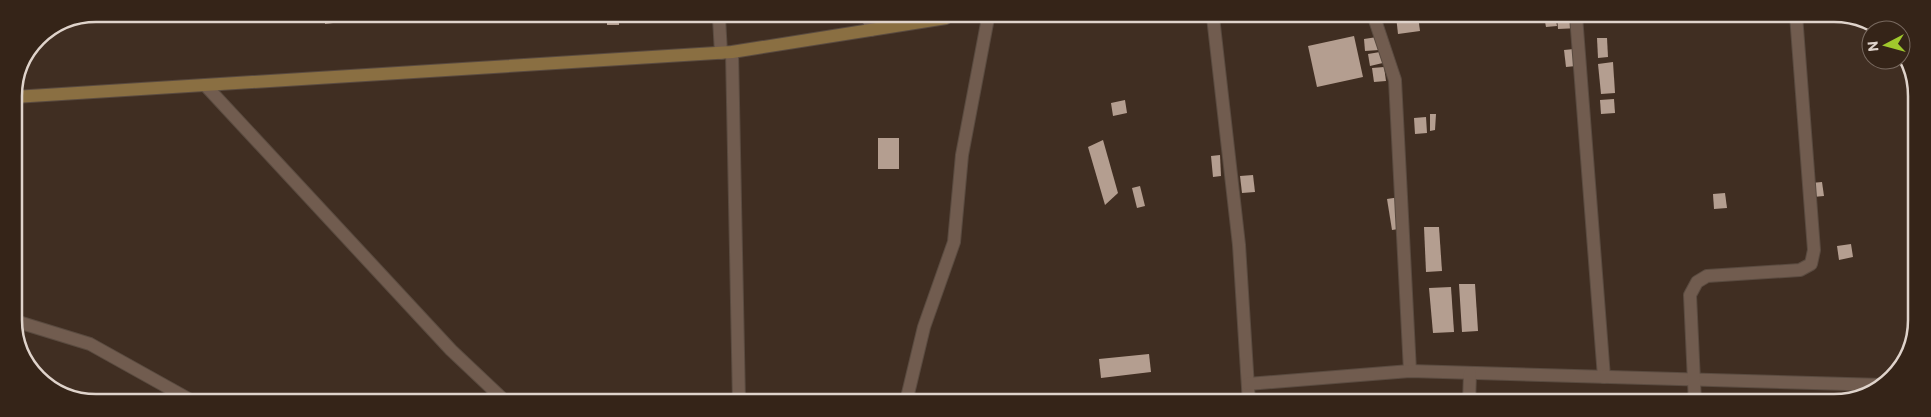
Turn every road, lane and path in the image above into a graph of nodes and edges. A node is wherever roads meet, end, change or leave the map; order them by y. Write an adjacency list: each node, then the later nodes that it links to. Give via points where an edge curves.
1 (720, 22): 9 (street)
2 (895, 22): 8 (street)
3 (987, 22): 22 (street, via 962,155 954,242 924,327)
4 (1214, 22): 17 (street, via 1239,245)
5 (1376, 22): 13 (street, via 1395,80)
6 (1576, 22): 15 (street)
7 (1796, 22): 16 (street, via 1814,250 1811,264 1800,270 1707,276 1697,282 1690,295)
8 (870, 24): 9 (street)
9 (727, 52): 10 (street); 21 (street)
10 (205, 85): 11 (street); 20 (street, via 451,350)
11 (23, 97)
12 (22, 323): 19 (street, via 90,344)
13 (1410, 371): 14 (street); 17 (street)
14 (1470, 373): 15 (street); 24 (street)
15 (1604, 377): 16 (street)
16 (1695, 379): 18 (street); 25 (street)
17 (1248, 384): 23 (street)
18 (1871, 385)
19 (180, 394)
20 (498, 394)
21 (738, 394)
22 (908, 394)
23 (1249, 394)
24 (1469, 394)
25 (1695, 394)

